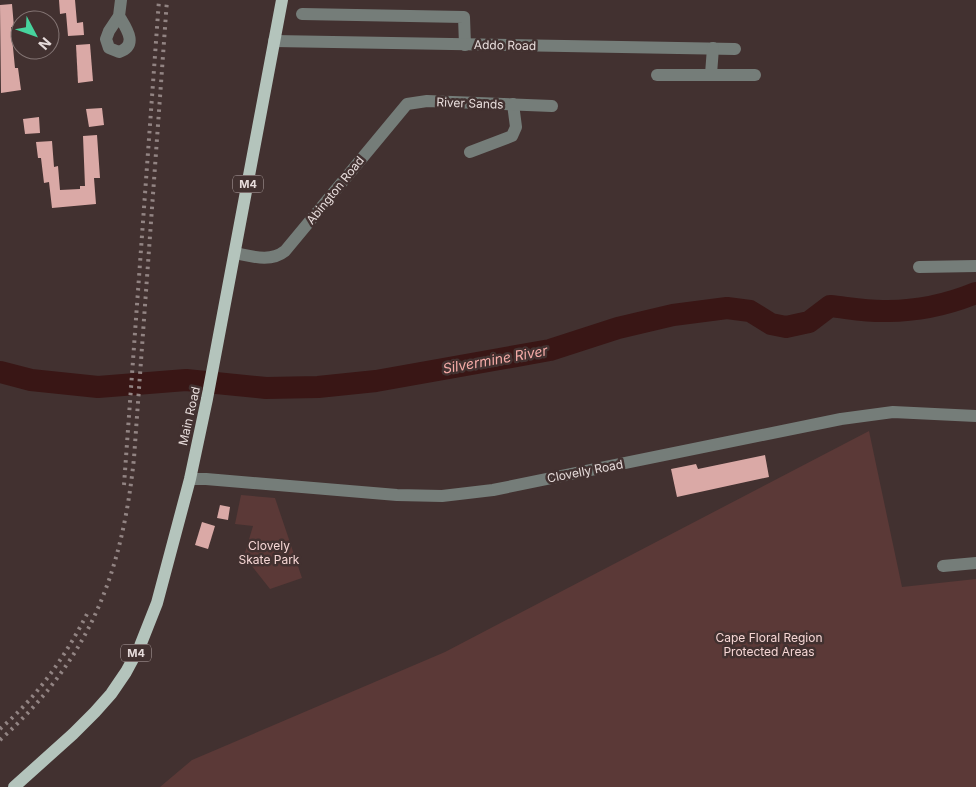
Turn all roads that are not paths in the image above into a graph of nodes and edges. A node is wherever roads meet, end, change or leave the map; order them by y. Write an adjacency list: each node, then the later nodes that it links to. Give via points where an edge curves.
1 (121, 0): 4 (street)
2 (282, 0): 5 (main road, Main Road / M4)
3 (302, 14): 6 (street, via 464,17)
4 (119, 16)
5 (274, 41): 6 (street, Addo Road); 16 (main road, Main Road / M4)
6 (465, 44): 7 (street, Addo Road)
7 (713, 48): 8 (street, Addo Road); 9 (street)
8 (735, 48)
9 (711, 74): 10 (street); 11 (street)
10 (657, 75)
11 (755, 75)
12 (426, 101): 13 (street, River Sands); 16 (street, Abington Road, via 404,106 279,256 269,258)
13 (513, 104): 14 (street, River Sands); 15 (street, River Sands, via 516,127 512,136)
14 (552, 106)
15 (470, 152)
16 (235, 253): 20 (main road, Main Road / M4)
17 (976, 266): 18 (street)
18 (919, 267)
19 (976, 416): 20 (street, Clovelly Road, via 880,413 457,495 397,495)
20 (190, 479): 23 (main road, Main Road / M4, via 156,603 126,672 95,712)
21 (976, 563): 22 (street)
22 (943, 566)
23 (14, 787)

